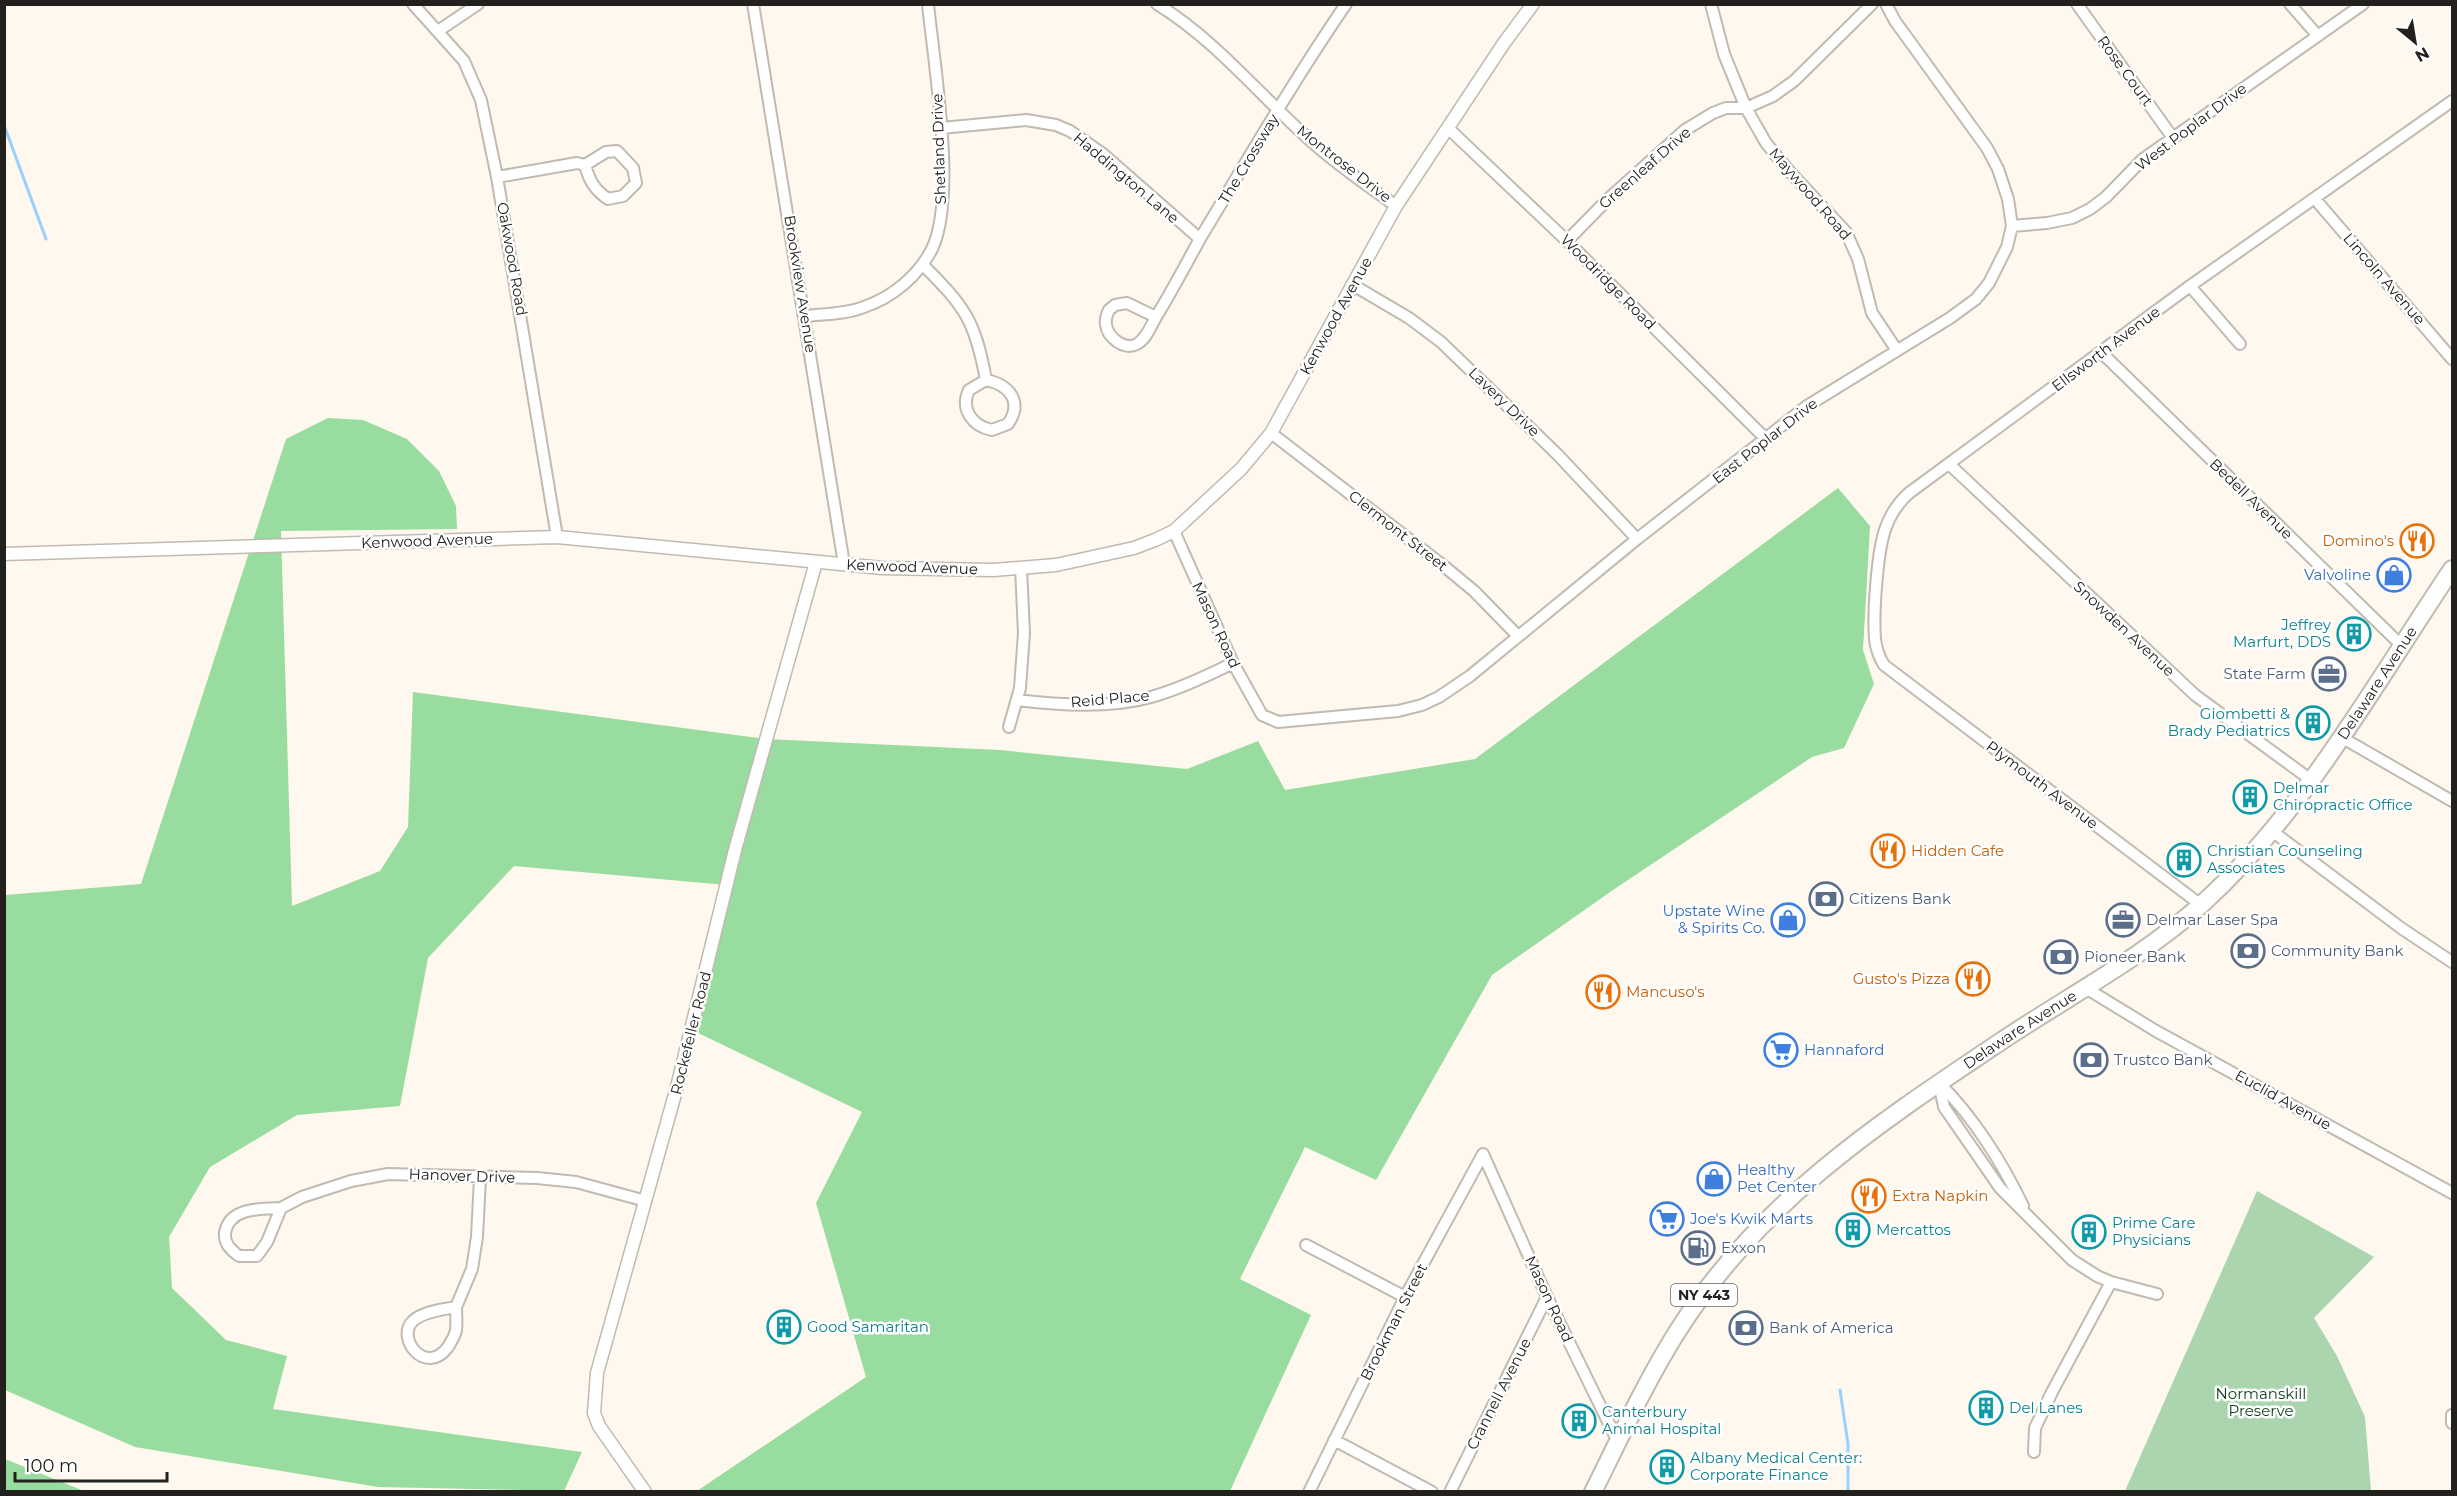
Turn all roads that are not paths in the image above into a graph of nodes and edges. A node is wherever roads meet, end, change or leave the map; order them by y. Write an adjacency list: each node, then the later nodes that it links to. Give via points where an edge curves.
1 (413, 4): 14 (street, Oakwood Road)
2 (478, 4): 14 (street)
3 (753, 4): 32 (street, Brookview Avenue)
4 (928, 4): 19 (street, Shetland Drive)
5 (1157, 4): 18 (street, Montrose Drive, via 1190,27)
6 (1346, 4): 18 (street, The Crossway, via 1290,87)
7 (1533, 4): 20 (street, Kenwood Avenue)
8 (1711, 4): 17 (street, Maywood Road, via 1724,54)
9 (1872, 4): 17 (street, Greenleaf Drive, via 1794,81)
10 (1886, 4): 26 (street, East Poplar Drive, via 1987,148 2003,180)
11 (2077, 4): 21 (street, Rose Court)
12 (2290, 4): 15 (street)
13 (2363, 4): 15 (street, West Poplar Drive)
14 (438, 31): 23 (street, Oakwood Road, via 464,61 474,81)
15 (2318, 36): 21 (street, West Poplar Drive)
16 (2452, 101): 24 (street, Ellsworth Avenue)
17 (1746, 108): 28 (street, Greenleaf Drive, via 1713,112 1685,130); 35 (street, Maywood Road, via 1778,158 1846,232 1858,259 1872,313)
18 (1279, 111): 25 (street, Montrose Drive, via 1319,149); 27 (street, The Crossway)
19 (941, 128): 27 (street, Haddington Lane, via 1026,120 1056,125 1103,154); 29 (street, Shetland Drive, via 940,224)
20 (1449, 129): 25 (street, Kenwood Avenue); 28 (street, Woodridge Road)
21 (2173, 138): 26 (street, West Poplar Drive, via 2090,209 2047,224)
22 (585, 165): 22 (street, via 590,183 608,199 623,196 636,183 633,168 617,151 606,152); 23 (street, via 577,163)
23 (497, 177): 43 (street, Oakwood Road)
24 (2315, 199): 31 (street, Ellsworth Avenue); 37 (street, Lincoln Avenue)
25 (1396, 206): 30 (street, Kenwood Avenue)
26 (2012, 226): 35 (street, East Poplar Drive, via 2002,259 1976,299)
27 (1200, 239): 33 (street, The Crossway)
28 (1567, 240): 40 (street, Woodridge Road)
29 (923, 265): 32 (street, Shetland Drive, via 890,295 864,308); 38 (street, via 954,296 971,321 980,344)
30 (1353, 285): 39 (street, Kenwood Avenue); 44 (street, Lavery Drive, via 1441,342 1557,454)
31 (2190, 286): 34 (street); 36 (street, Ellsworth Avenue)
32 (806, 316): 47 (street, Brookview Avenue)
33 (1156, 317): 33 (street, The Crossway, via 1144,338 1132,346 1113,339 1106,324 1108,310 1127,303)
34 (2240, 344)
35 (1896, 349): 40 (street, East Poplar Drive, via 1826,392)
36 (2102, 353): 41 (street, Ellsworth Avenue); 51 (street, Bedell Avenue)
37 (2452, 358)
38 (986, 380): 38 (street, via 969,390 965,404 976,423 992,430 1008,424 1015,404 1006,388)
39 (1271, 433): 42 (street, Kenwood Avenue, via 1240,469); 50 (street, Clermont Street, via 1445,567)
40 (1765, 438): 44 (street, East Poplar Drive)
41 (1949, 464): 53 (street, Ellsworth Avenue, via 1897,504 1885,529 1879,557 1875,639); 58 (street, Snowden Avenue, via 2195,695)
42 (1174, 531): 48 (street, Kenwood Avenue, via 1134,548 1056,565); 52 (street, Mason Road)
43 (558, 537): 45 (street, Kenwood Avenue); 46 (street, Kenwood Avenue)
44 (1637, 539): 50 (street, East Poplar Drive)
45 (4, 554)
46 (816, 562): 47 (street, Kenwood Avenue); 68 (street, Rockefeller Road, via 735,849 703,988)
47 (844, 564): 48 (street, Kenwood Avenue, via 883,568)
48 (1021, 568): 54 (street, via 1024,633)
49 (2452, 569): 51 (main road, Delaware Avenue / NY 443)
50 (1518, 636): 55 (street, East Poplar Drive, via 1470,676 1422,705 1360,716 1278,722)
51 (2401, 645): 57 (main road, Delaware Avenue / NY 443)
52 (1233, 663): 54 (street, Reid Place, via 1149,698 1097,704); 55 (street, Mason Road)
53 (1884, 665): 61 (street, Plymouth Avenue)
54 (1017, 700): 56 (street)
55 (1262, 715)
56 (1009, 727)
57 (2341, 738): 58 (main road, Delaware Avenue / NY 443); 59 (street)
58 (2311, 780): 60 (main road, Delaware Avenue / NY 443)
59 (2452, 801)
60 (2272, 831): 61 (main road, Delaware Avenue / NY 443); 62 (street)
61 (2201, 905): 63 (main road, Delaware Avenue / NY 443)
62 (2452, 962)
63 (2084, 987): 64 (main road, Delaware Avenue / NY 443); 67 (street, Euclid Avenue, via 2156,1031)
64 (1939, 1083): 71 (street, via 1944,1107 2000,1188 2072,1260); 79 (main road, Delaware Avenue / NY 443, via 1826,1164 1762,1223 1678,1331)
65 (1483, 1154): 73 (street, Brookman Street); 74 (street, Mason Road)
66 (480, 1178): 68 (street, Hanover Drive, via 576,1182); 69 (street, Hanover Drive, via 388,1174 351,1181); 75 (street, via 472,1269)
67 (2452, 1193)
68 (646, 1201): 81 (street, Rockefeller Road, via 597,1373 594,1397 598,1426)
69 (281, 1208): 69 (street, Hanover Drive, via 235,1216 225,1236 230,1249 239,1256 256,1256 267,1242)
70 (1306, 1245): 73 (street)
71 (2111, 1282): 72 (street); 80 (street, via 2035,1428)
72 (2157, 1294)
73 (1405, 1297): 78 (street, Brookman Street)
74 (1548, 1297): 79 (street, Mason Road); 84 (street, Crannell Avenue)
75 (456, 1307): 75 (street, via 456,1330 445,1351 436,1358 416,1354 408,1338 411,1323)
76 (2452, 1415): 77 (street)
77 (2452, 1423)
78 (1334, 1440): 82 (street, Brookman Street); 83 (street)
79 (1618, 1442): 85 (main road, Delaware Avenue / NY 443)
80 (2034, 1452)
81 (645, 1491)
82 (1309, 1491)
83 (1432, 1491)
84 (1450, 1491)
85 (1593, 1491)

